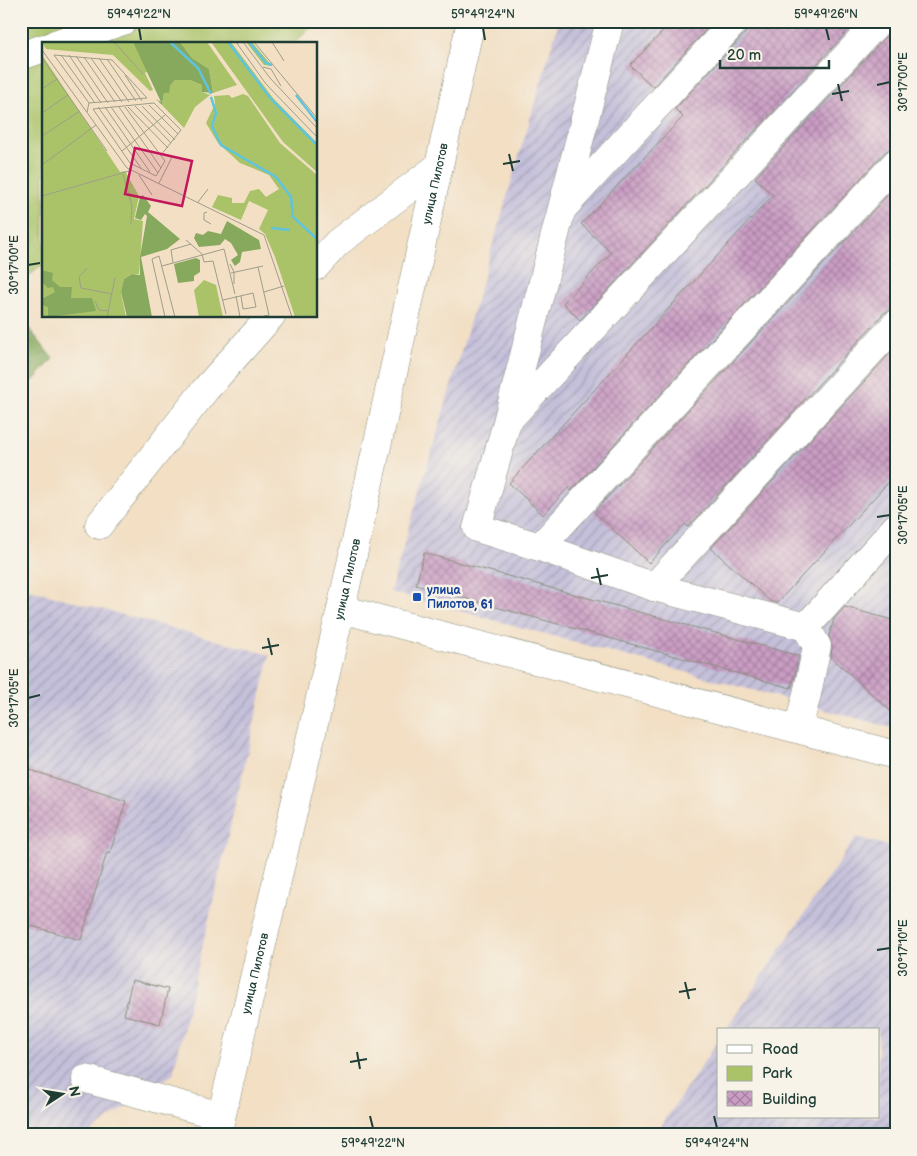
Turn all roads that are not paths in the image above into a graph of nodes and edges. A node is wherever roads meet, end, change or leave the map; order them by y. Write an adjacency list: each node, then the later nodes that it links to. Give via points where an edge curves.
1 (123, 21): 6 (street)
2 (471, 21): 10 (street, улица Пилотов)
3 (610, 21): 11 (street)
4 (734, 21): 11 (street)
5 (880, 21): 15 (street)
6 (61, 42)
7 (42, 49): 8 (street)
8 (21, 56)
9 (896, 162): 18 (street)
10 (439, 166): 12 (street, via 337,243); 20 (street, улица Пилотов)
11 (561, 210): 15 (street)
12 (318, 264)
13 (269, 318): 16 (street, via 205,390)
14 (896, 324): 19 (street)
15 (507, 422): 18 (street, via 477,528)
16 (99, 525)
17 (894, 533): 21 (street)
18 (540, 547): 19 (street)
19 (654, 587): 21 (street)
20 (341, 609): 22 (street); 25 (street, улица Пилотов)
21 (806, 627): 22 (street, via 817,646)
22 (798, 729): 23 (street)
23 (896, 755)
24 (86, 1078): 25 (street)
25 (219, 1126)

